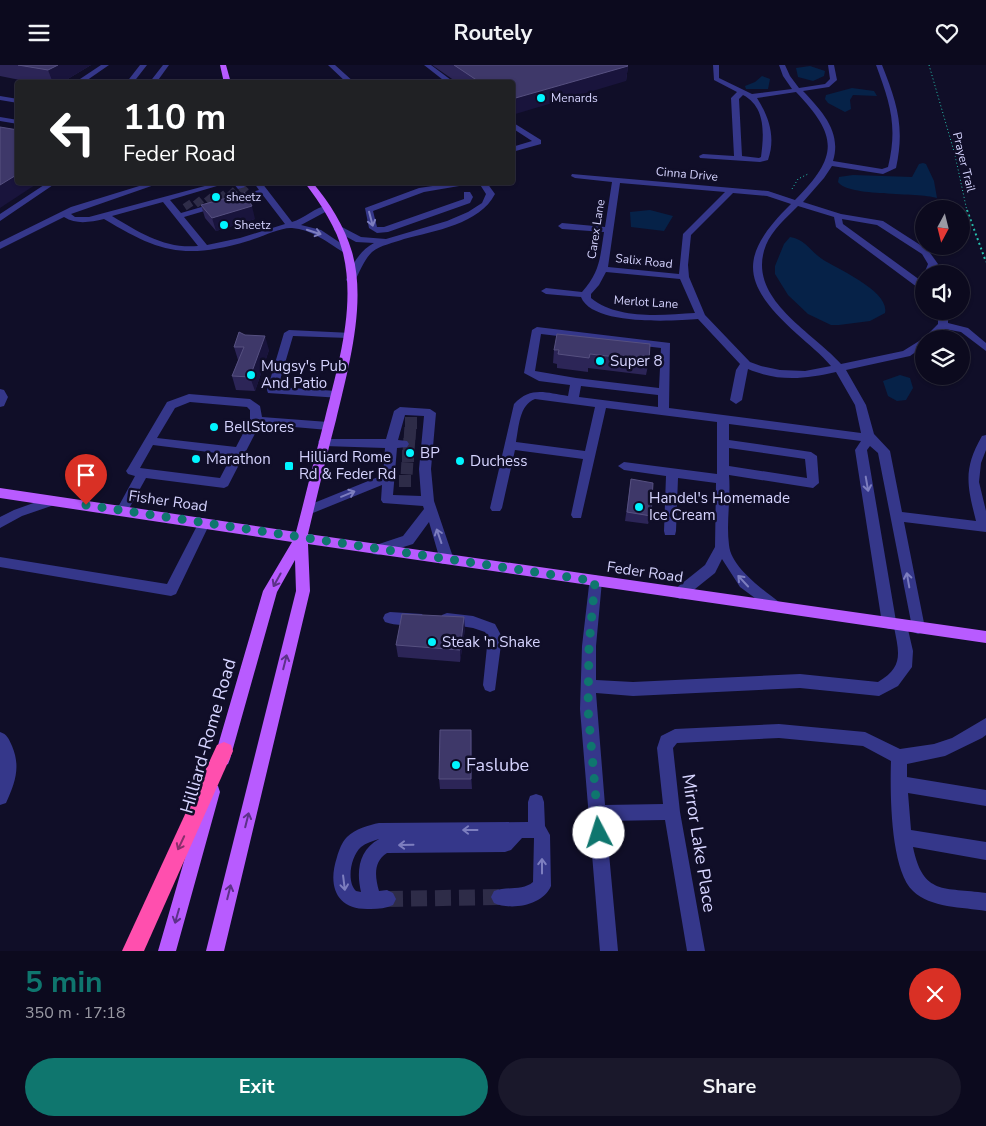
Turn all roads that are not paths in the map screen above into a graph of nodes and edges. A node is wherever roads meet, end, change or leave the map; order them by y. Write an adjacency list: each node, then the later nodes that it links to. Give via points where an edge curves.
1 (106, 65): 11 (street)
2 (144, 65): 12 (street)
3 (166, 65): 13 (street)
4 (223, 65): 14 (main road)
5 (331, 65): 15 (street)
6 (427, 65): 16 (street)
7 (716, 65): 18 (street, via 716,79)
8 (782, 65): 17 (street)
9 (831, 65): 17 (street, via 835,76 832,83)
10 (879, 65): 28 (street, via 898,119 898,143 892,168 883,172)
11 (82, 80)
12 (132, 80)
13 (154, 80)
14 (227, 80)
15 (348, 80)
16 (448, 80)
17 (798, 91): 19 (street); 28 (street, via 816,106 823,117 832,153)
18 (741, 93): 19 (street); 27 (street, via 735,98)
19 (753, 96): 27 (street, via 764,115 768,131 765,158)
20 (0, 98): 21 (street)
21 (15, 100)
22 (0, 119): 23 (street)
23 (15, 122)
24 (515, 126): 25 (street, via 538,142)
25 (515, 149)
26 (703, 156): 27 (street)
27 (738, 158)
28 (829, 163): 51 (street, via 824,174)
29 (575, 176): 30 (street, Cinna Drive)
30 (616, 181): 43 (street, Cinna Drive); 65 (street, Carex Lane)
31 (49, 185): 60 (street)
32 (213, 185): 40 (street); 48 (street)
33 (226, 185): 47 (street)
34 (260, 185): 42 (street)
35 (310, 185): 55 (main road, Hilliard-Rome Road)
36 (454, 185): 53 (street, via 422,190)
37 (462, 185): 45 (street)
38 (485, 185): 66 (street, via 492,191 486,206 471,215)
39 (134, 186): 56 (street)
40 (201, 189): 44 (street); 50 (street)
41 (243, 189): 42 (street); 47 (street)
42 (265, 191): 62 (street)
43 (732, 191): 51 (street, Cinna Drive); 74 (street, via 687,234)
44 (190, 192): 46 (street); 52 (street)
45 (467, 194): 53 (street, via 438,191 384,207); 61 (street, via 467,201)
46 (180, 195): 49 (street); 54 (street)
47 (235, 195): 48 (street)
48 (224, 198): 50 (street)
49 (165, 199): 57 (street); 58 (street)
50 (212, 201): 52 (street)
51 (796, 202): 59 (street, Cinna Drive); 86 (street, via 763,242 756,273 777,309)
52 (200, 204): 54 (street)
53 (376, 205): 61 (street, one-way to 61, via 368,210 377,231)
54 (190, 207): 58 (street)
55 (326, 208): 62 (street); 64 (main road, Hilliard-Rome Road)
56 (64, 214): 57 (street, via 81,221); 68 (street)
57 (106, 216): 69 (street, via 161,245)
58 (178, 216): 69 (street)
59 (840, 216): 71 (street, Cinna Drive, via 889,227 925,252); 73 (street, via 837,218 839,225)
60 (0, 218)
61 (408, 222): 66 (street)
62 (290, 225): 69 (street, via 222,246); 70 (street, one-way to 70, via 318,232)
63 (562, 226): 65 (street)
64 (337, 228): 67 (street, via 359,240); 70 (main road, Hilliard-Rome Road)
65 (608, 230): 72 (street, Carex Lane)
66 (419, 231): 67 (street)
67 (385, 241): 75 (street, via 364,255)
68 (0, 246)
69 (205, 248)
70 (346, 250): 75 (main road, Hilliard-Rome Road)
71 (933, 265)
72 (603, 269): 74 (street, Salix Road); 77 (street, Carex Lane)
73 (915, 276)
74 (684, 277): 78 (street)
75 (350, 280): 82 (main road, Hilliard-Rome Road, via 352,309)
76 (546, 291): 77 (street)
77 (586, 295): 78 (street, Merlot Lane, via 591,305 610,312 666,319)
78 (701, 316): 85 (street)
79 (943, 320): 80 (street)
80 (943, 325): 81 (street); 84 (street, via 964,330)
81 (938, 330)
82 (348, 335): 90 (main road, Hilliard-Rome Road); 90 (street, via 289,333 272,390)
83 (915, 347): 86 (street, via 906,353)
84 (986, 348)
85 (746, 363): 86 (street, via 788,375); 91 (street, via 741,370)
86 (838, 369): 99 (street, via 863,410)
87 (576, 382): 88 (street); 88 (street, via 529,373 537,330 666,345); 92 (street)
88 (663, 392): 95 (street)
89 (0, 393): 93 (street)
90 (336, 395): 98 (main road, Hilliard-Rome Road)
91 (736, 400)
92 (573, 401): 94 (street); 105 (street, via 534,395 526,398 518,407)
93 (0, 403)
94 (601, 403): 95 (street); 107 (street)
95 (662, 411): 96 (street)
96 (723, 419): 99 (street); 104 (street)
97 (256, 420): 98 (street); 102 (street, via 256,409 250,403 189,398 171,405); 106 (street)
98 (328, 426): 103 (main road, Hilliard-Rome Road)
99 (869, 438): 120 (street, via 884,451); 134 (street, one-way to 134, via 861,449)
100 (398, 439): 103 (street); 111 (street); 115 (street, via 400,411 430,413 422,451)
101 (986, 439): 123 (street, via 974,459 971,477)
102 (150, 441): 106 (street); 110 (street, via 132,471)
103 (324, 442): 117 (main road, Hilliard-Rome Road)
104 (723, 443): 112 (street); 112 (street, via 811,456 813,483)
105 (509, 445): 107 (street); 116 (street)
106 (239, 452): 110 (street, via 224,483)
107 (590, 456): 119 (street)
108 (624, 466): 109 (street)
109 (672, 472): 112 (street); 124 (street)
110 (143, 473): 118 (street)
111 (393, 475): 115 (street, via 387,500); 117 (street, one-way to 111)
112 (723, 475): 126 (street)
113 (0, 493): 114 (main road, Fisher Road)
114 (53, 501): 118 (main road, Fisher Road); 121 (street)
115 (429, 506): 127 (street, via 408,540); 128 (street, one-way to 115)
116 (496, 508)
117 (308, 510): 125 (main road, Hilliard-Rome Road)
118 (122, 511): 122 (main road, Fisher Road)
119 (577, 515)
120 (897, 517): 123 (street); 135 (street, one-way to 120)
121 (0, 523)
122 (204, 523): 125 (main road, Fisher Road); 129 (street, via 171,590)
123 (985, 527)
124 (670, 531)
125 (301, 537): 127 (main road, Feder Road); 141 (main road, Hilliard-Rome Road, one-way to 141, via 270,591); 157 (main road, Hilliard-Rome Road, one-way to 125, via 302,591)
126 (722, 547): 131 (street, via 710,569); 132 (street, one-way to 126, via 745,583)
127 (378, 550): 128 (main road, Feder Road)
128 (447, 560): 130 (main road, Feder Road)
129 (0, 562)
130 (595, 581): 131 (main road, Feder Road); 138 (street)
131 (680, 593): 132 (main road, Feder Road)
132 (774, 606): 134 (main road, Feder Road)
133 (390, 618): 137 (street, via 474,622 490,628 495,637)
134 (895, 624): 135 (main road, Feder Road); 138 (street, via 906,651 905,667 893,681 879,689 800,681 643,689)
135 (918, 628): 136 (main road, Feder Road)
136 (986, 637)
137 (490, 685)
138 (588, 686): 148 (street)
139 (986, 725): 142 (street, via 951,746 924,755)
140 (0, 739): 144 (street, via 8,751 10,765 9,780)
141 (224, 751): 155 (highway, one-way to 155); 156 (main road, Hilliard-Rome Road, one-way to 156)
142 (899, 757): 143 (street); 147 (street, Mirror Lake Place, via 865,739 779,731 675,735 667,741 665,749)
143 (898, 783): 145 (street); 151 (street)
144 (0, 797)
145 (986, 798)
146 (536, 802): 150 (street)
147 (672, 812): 148 (street); 159 (street, Mirror Lake Place)
148 (597, 813): 158 (street)
149 (519, 830): 149 (street, via 505,844 386,845 376,848 367,871 367,886 380,900 355,901 343,886 346,854 353,843 365,835 379,831); 150 (street)
150 (537, 830): 153 (street, one-way to 150, via 532,895 542,886 542,835)
151 (904, 837): 152 (street); 154 (street, via 911,873 917,884 938,894)
152 (986, 851)
153 (500, 897)
154 (986, 902)
155 (133, 951)
156 (167, 951)
157 (215, 951)
158 (609, 951)
159 (696, 951)

